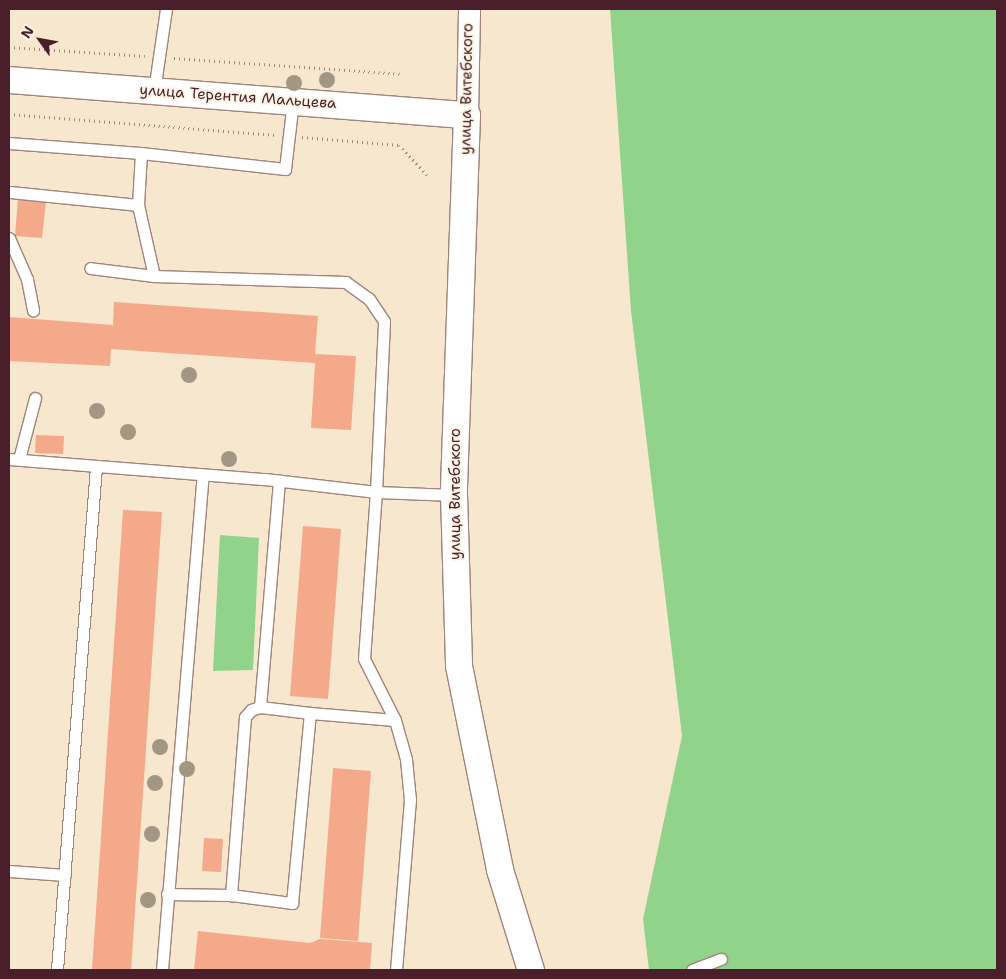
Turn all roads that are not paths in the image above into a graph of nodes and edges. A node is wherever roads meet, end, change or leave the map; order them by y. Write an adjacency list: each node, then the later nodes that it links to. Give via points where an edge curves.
1 (166, 9): 4 (lane)
2 (469, 9): 6 (street, улица Витебского)
3 (9, 80): 4 (street, улица Терентия Мальцева)
4 (154, 91): 5 (street, улица Терентия Мальцева)
5 (293, 101): 6 (street, улица Терентия Мальцева); 8 (lane, via 285,169)
6 (467, 115): 22 (street, улица Витебского)
7 (9, 143): 8 (lane)
8 (141, 153): 11 (lane)
9 (9, 192): 10 (lane); 11 (lane)
10 (9, 204)
11 (138, 205): 14 (lane)
12 (9, 238): 15 (lane, via 27,279)
13 (90, 268): 14 (lane)
14 (154, 276): 21 (lane, via 346,282 369,299 384,321)
15 (33, 310)
16 (35, 398): 17 (lane)
17 (14, 459): 18 (lane)
18 (96, 467): 19 (lane); 27 (lane)
19 (203, 475): 20 (lane); 28 (lane)
20 (279, 481): 21 (lane); 23 (lane)
21 (376, 492): 22 (lane); 25 (lane, via 364,659)
22 (454, 495): 34 (street, улица Витебского, via 459,666 500,870)
23 (260, 706): 24 (lane); 29 (lane, via 250,710 245,718)
24 (310, 713): 25 (lane); 29 (lane, via 292,903)
25 (395, 720): 33 (lane, via 406,759 410,800)
26 (9, 871): 27 (lane)
27 (65, 875): 31 (lane)
28 (167, 894): 29 (lane); 32 (lane)
29 (231, 895)
30 (721, 959): 35 (lane)
31 (57, 970)
32 (162, 970)
33 (396, 970)
34 (531, 970)
35 (692, 970)

